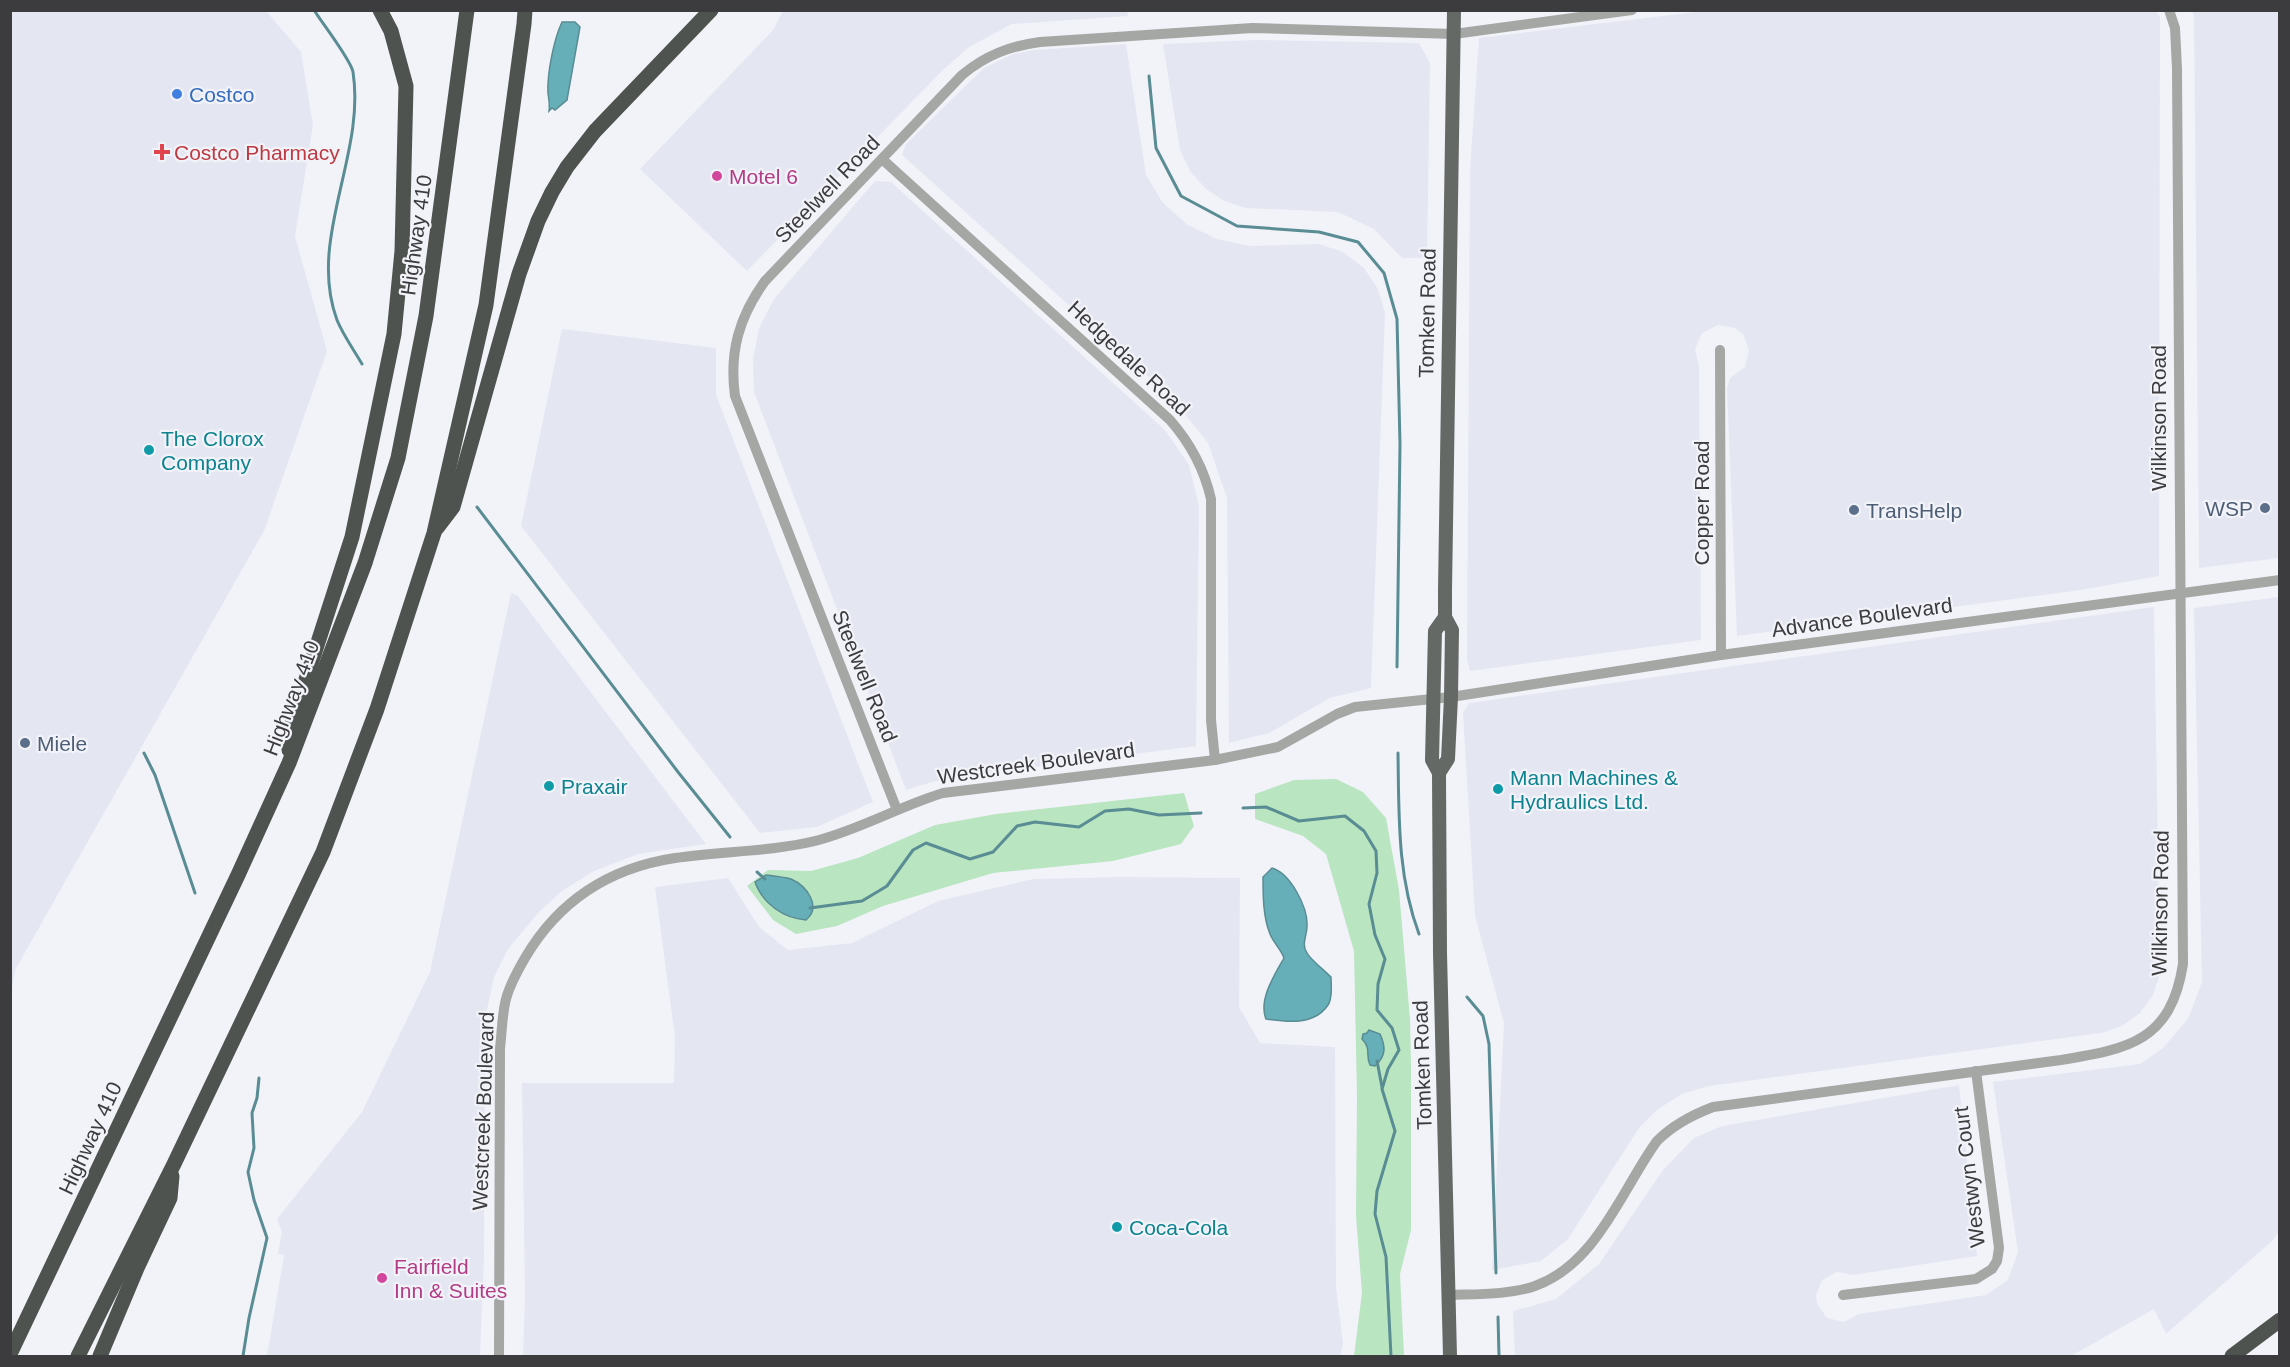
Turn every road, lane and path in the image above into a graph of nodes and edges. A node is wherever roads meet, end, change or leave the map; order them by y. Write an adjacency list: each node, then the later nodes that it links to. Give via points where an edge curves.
1 (380, 10): 19 (highway, via 391,31 406,86 402,251 394,334 352,537 290,729)
2 (525, 10): 11 (highway, via 486,305)
3 (711, 10): 11 (highway, via 595,131 552,192 519,274 453,507)
4 (1454, 10): 8 (main road, Tomken Road)
5 (1632, 10): 8 (street)
6 (2169, 10): 13 (street, Wilkinson Road, via 2175,28 2177,69)
7 (466, 12): 19 (highway, Highway 410, via 426,316 398,458 365,563)
8 (1454, 33): 9 (street, Steelwell Road, via 1252,28 1019,45 978,62 962,75); 14 (main road, Tomken Road)
9 (882, 159): 18 (street, Hedgedale Road, via 1170,420 1197,457 1211,499 1211,720); 21 (street, Steelwell Road, via 753,298 741,320 732,374 739,406)
10 (1720, 350): 15 (street, Copper Road)
11 (434, 533): 23 (highway, via 377,708 323,852)
12 (2280, 580): 13 (street, Advance Boulevard)
13 (2179, 594): 15 (street, Advance Boulevard); 22 (street, Wilkinson Road, via 2179,986 2155,1029 2130,1045 2098,1054)
14 (1445, 617): 16 (main road, Tomken Road, via 1452,630); 17 (main road, Tomken Road, via 1435,631)
15 (1721, 655): 16 (street, Advance Boulevard)
16 (1451, 697): 17 (street, Westcreek Boulevard); 20 (main road, Tomken Road, via 1448,759)
17 (1434, 699): 18 (street, Westcreek Boulevard, via 1355,707 1278,747); 20 (main road, Tomken Road, via 1432,760)
18 (1215, 760): 21 (street, Westcreek Boulevard, via 943,793)
19 (289, 763): 27 (highway, Highway 410)
20 (1439, 773): 24 (main road, Tomken Road)
21 (897, 810): 30 (street, Westcreek Boulevard, via 817,840 673,858 626,870 572,900 548,922 517,972 506,999 500,1048)
22 (1976, 1071): 24 (street, Wilkinson Road, via 1713,1107 1697,1113 1657,1141 1597,1236 1567,1268 1535,1286); 25 (street, Westwyn Court, via 1997,1222 1997,1261 1976,1279)
23 (174, 1164): 28 (highway); 29 (highway, via 170,1198)
24 (1449, 1295): 31 (main road, Tomken Road)
25 (1843, 1295)
26 (2280, 1320): 32 (highway)
27 (10, 1354)
28 (78, 1356)
29 (100, 1356)
30 (499, 1356)
31 (1450, 1356)
32 (2232, 1356)

